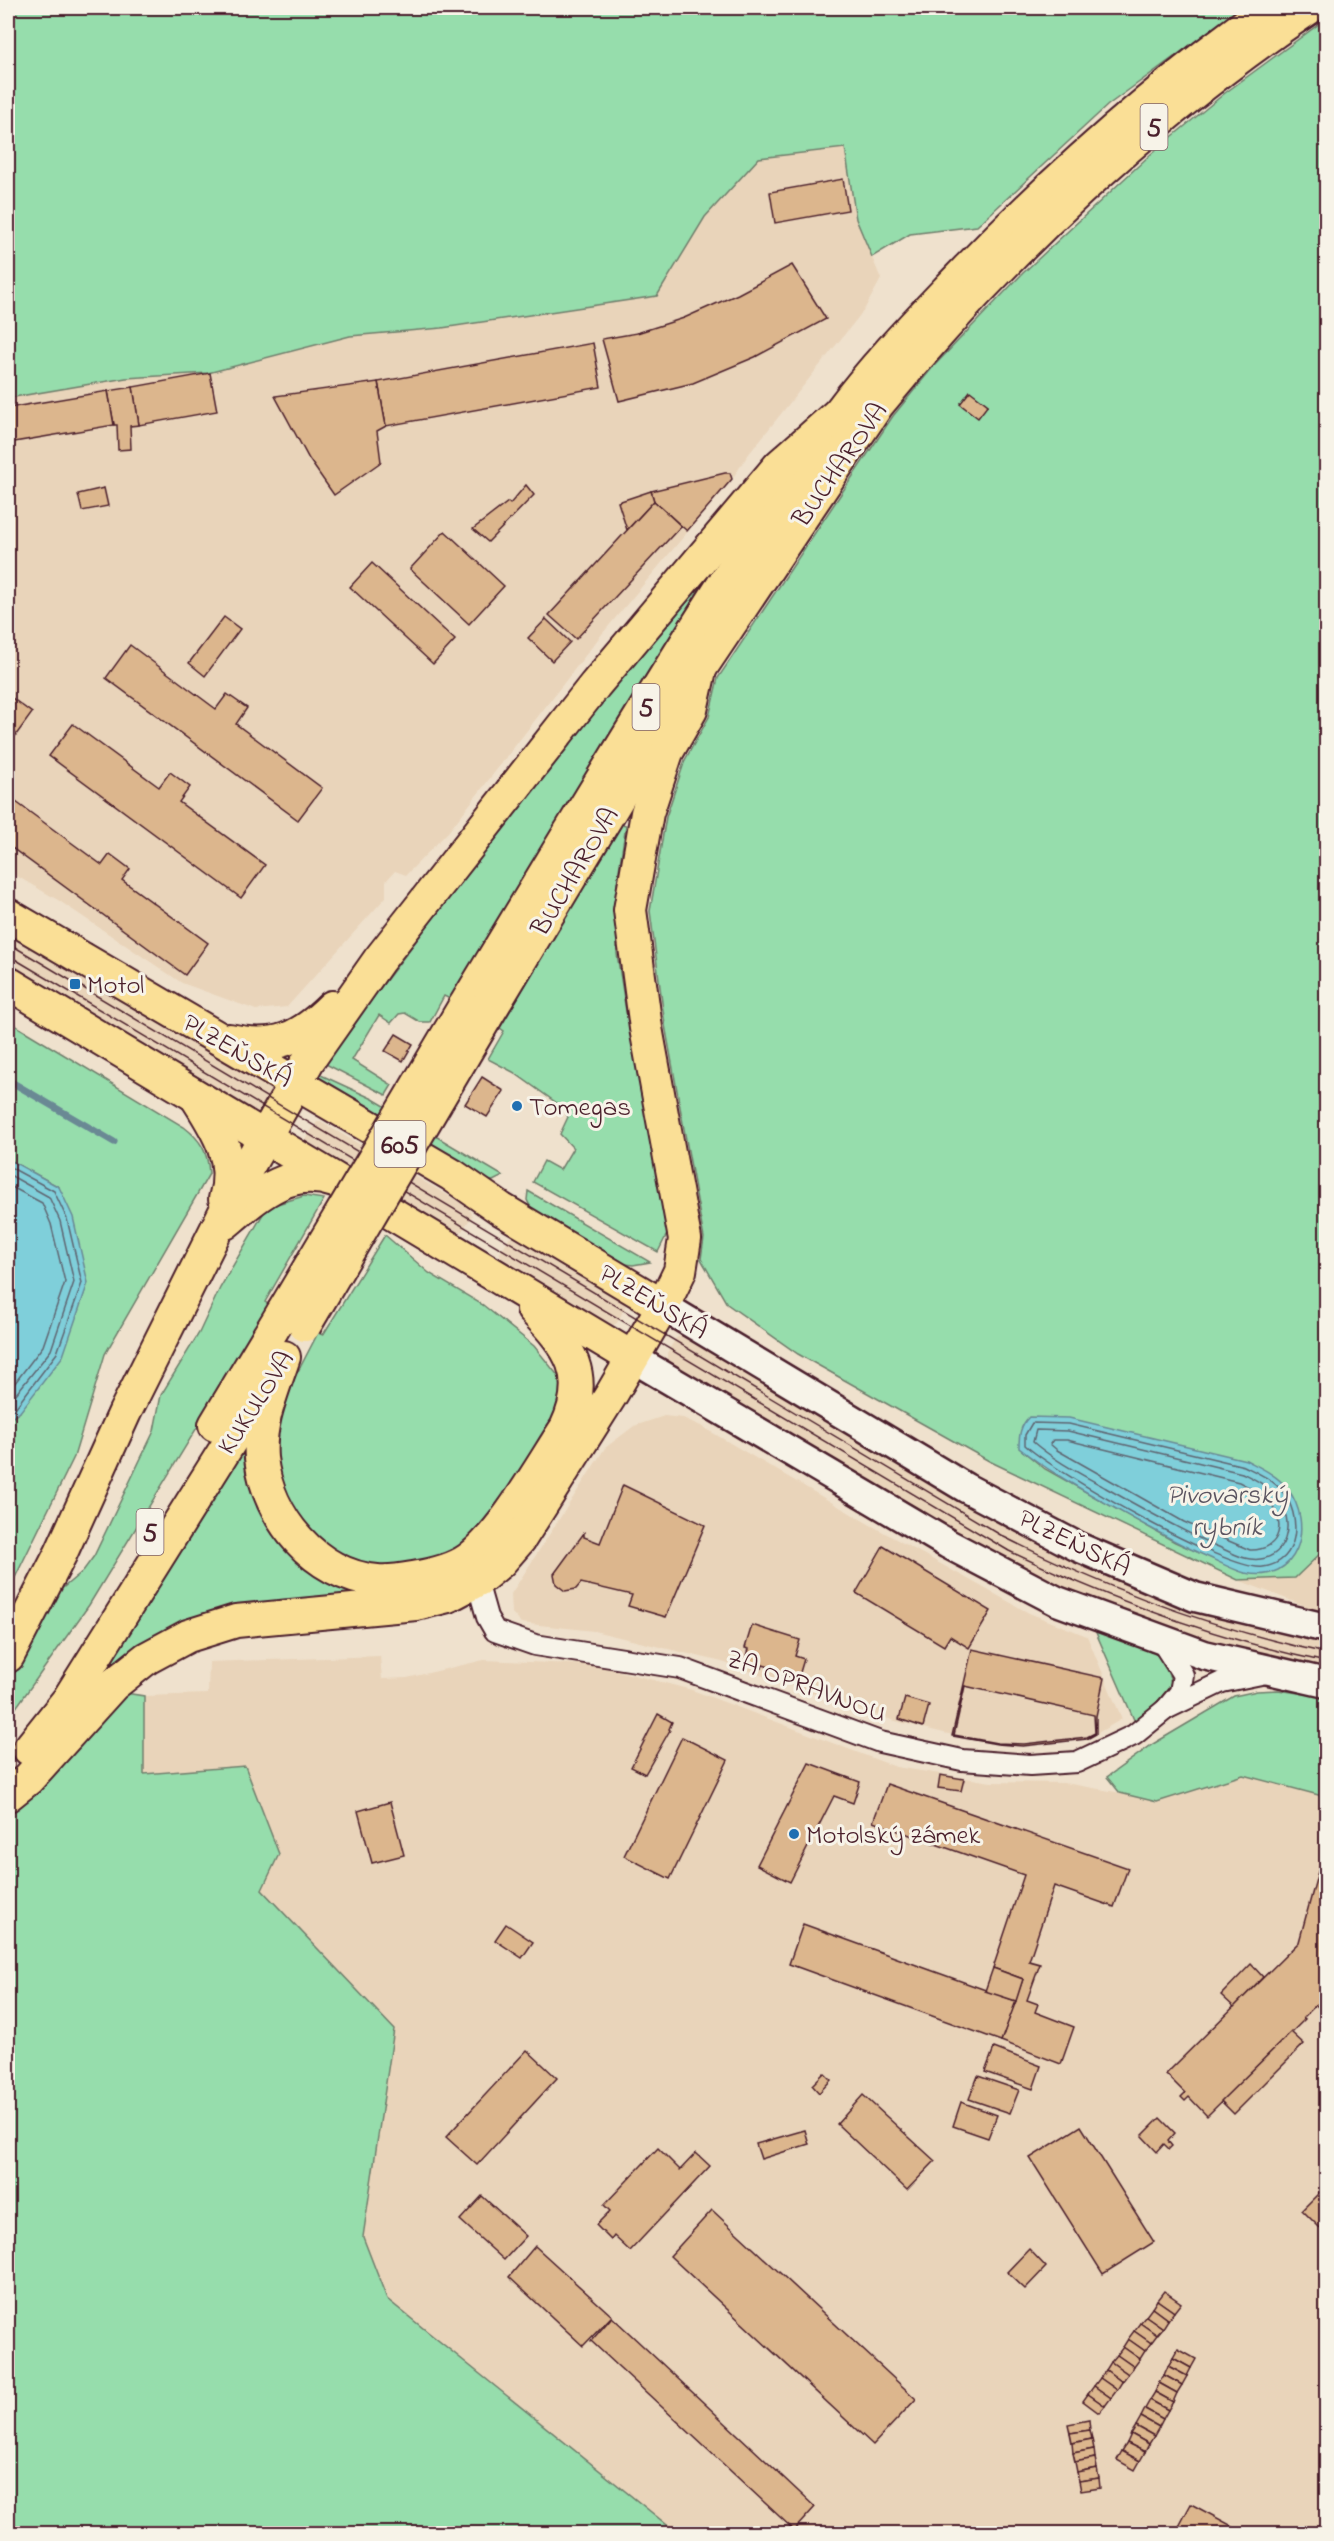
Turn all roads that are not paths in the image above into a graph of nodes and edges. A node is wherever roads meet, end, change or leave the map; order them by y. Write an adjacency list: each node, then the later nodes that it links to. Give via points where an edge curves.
1 (1269, 8): 3 (main road, BUCHAROVA / 5, via 1100,141)
2 (1309, 8): 3 (main road, BUCHAROVA / 5, via 1213,78 1082,191)
3 (1001, 251): 4 (main road, BUCHAROVA / 5)
4 (946, 309): 5 (main road, BUCHAROVA / 5, via 873,371); 6 (main road, BUCHAROVA / 5, via 919,355 878,404)
5 (839, 412): 8 (main road, via 779,466 727,526); 10 (main road, BUCHAROVA / 5, via 664,676)
6 (700, 670): 10 (main road, BUCHAROVA / 5); 18 (main road, via 691,710 667,752 647,813 630,910 646,1028 685,1239 680,1271)
7 (8, 915): 11 (main road, PLZEŇSKÁ / 605)
8 (379, 960): 11 (main road, via 324,1016 293,1038 256,1045); 12 (main road)
9 (8, 983): 13 (main road, PLZEŇSKÁ / 605)
10 (475, 1013): 19 (main road, KUKULOVA / 5, bridge)
11 (217, 1038): 12 (main road, PLZEŇSKÁ / 605)
12 (295, 1083): 14 (main road); 18 (main road, PLZEŇSKÁ / 605)
13 (195, 1094): 14 (main road, PLZEŇSKÁ / 605); 16 (main road, via 224,1146 230,1169 230,1184)
14 (265, 1137): 15 (main road, PLZEŇSKÁ / 605); 16 (main road)
15 (349, 1186): 16 (main road, via 316,1177 281,1182 265,1190); 17 (main road, PLZEŇSKÁ / 605)
16 (215, 1231): 25 (main road)
17 (508, 1282): 20 (main road, PLZEŇSKÁ / 605); 22 (main road, via 566,1348 578,1376 577,1396 560,1437)
18 (663, 1306): 20 (main road); 23 (main road, PLZEŇSKÁ / 605, via 966,1488 1078,1547 1195,1597)
19 (294, 1319): 21 (main road, KUKULOVA / 5); 29 (main road, KUKULOVA / 5, via 78,1651)
20 (632, 1357): 22 (main road, via 520,1539 500,1562); 24 (main road, PLZEŇSKÁ / 605, via 948,1544 1058,1601)
21 (284, 1358): 22 (main road, via 260,1435 269,1491 291,1533 327,1562 377,1581); 30 (main road, KUKULOVA / 5, via 68,1700)
22 (474, 1569): 28 (street, ZA OPRAVNOU, via 486,1617 495,1631 535,1645 680,1668 880,1742 962,1760 1030,1765 1077,1762 1134,1735); 31 (main road, via 448,1596 416,1604 236,1621 188,1636 147,1658 112,1685)
23 (1326, 1628)
24 (1160, 1639): 26 (main road, PLZEŇSKÁ / 605, via 1204,1655); 28 (street, via 1183,1675 1180,1692)
25 (8, 1656)
26 (1274, 1672): 27 (main road, PLZEŇSKÁ / 605); 28 (street, via 1222,1682)
27 (1326, 1683)
28 (1166, 1709)
29 (8, 1744)
30 (8, 1774)
31 (8, 1796)

